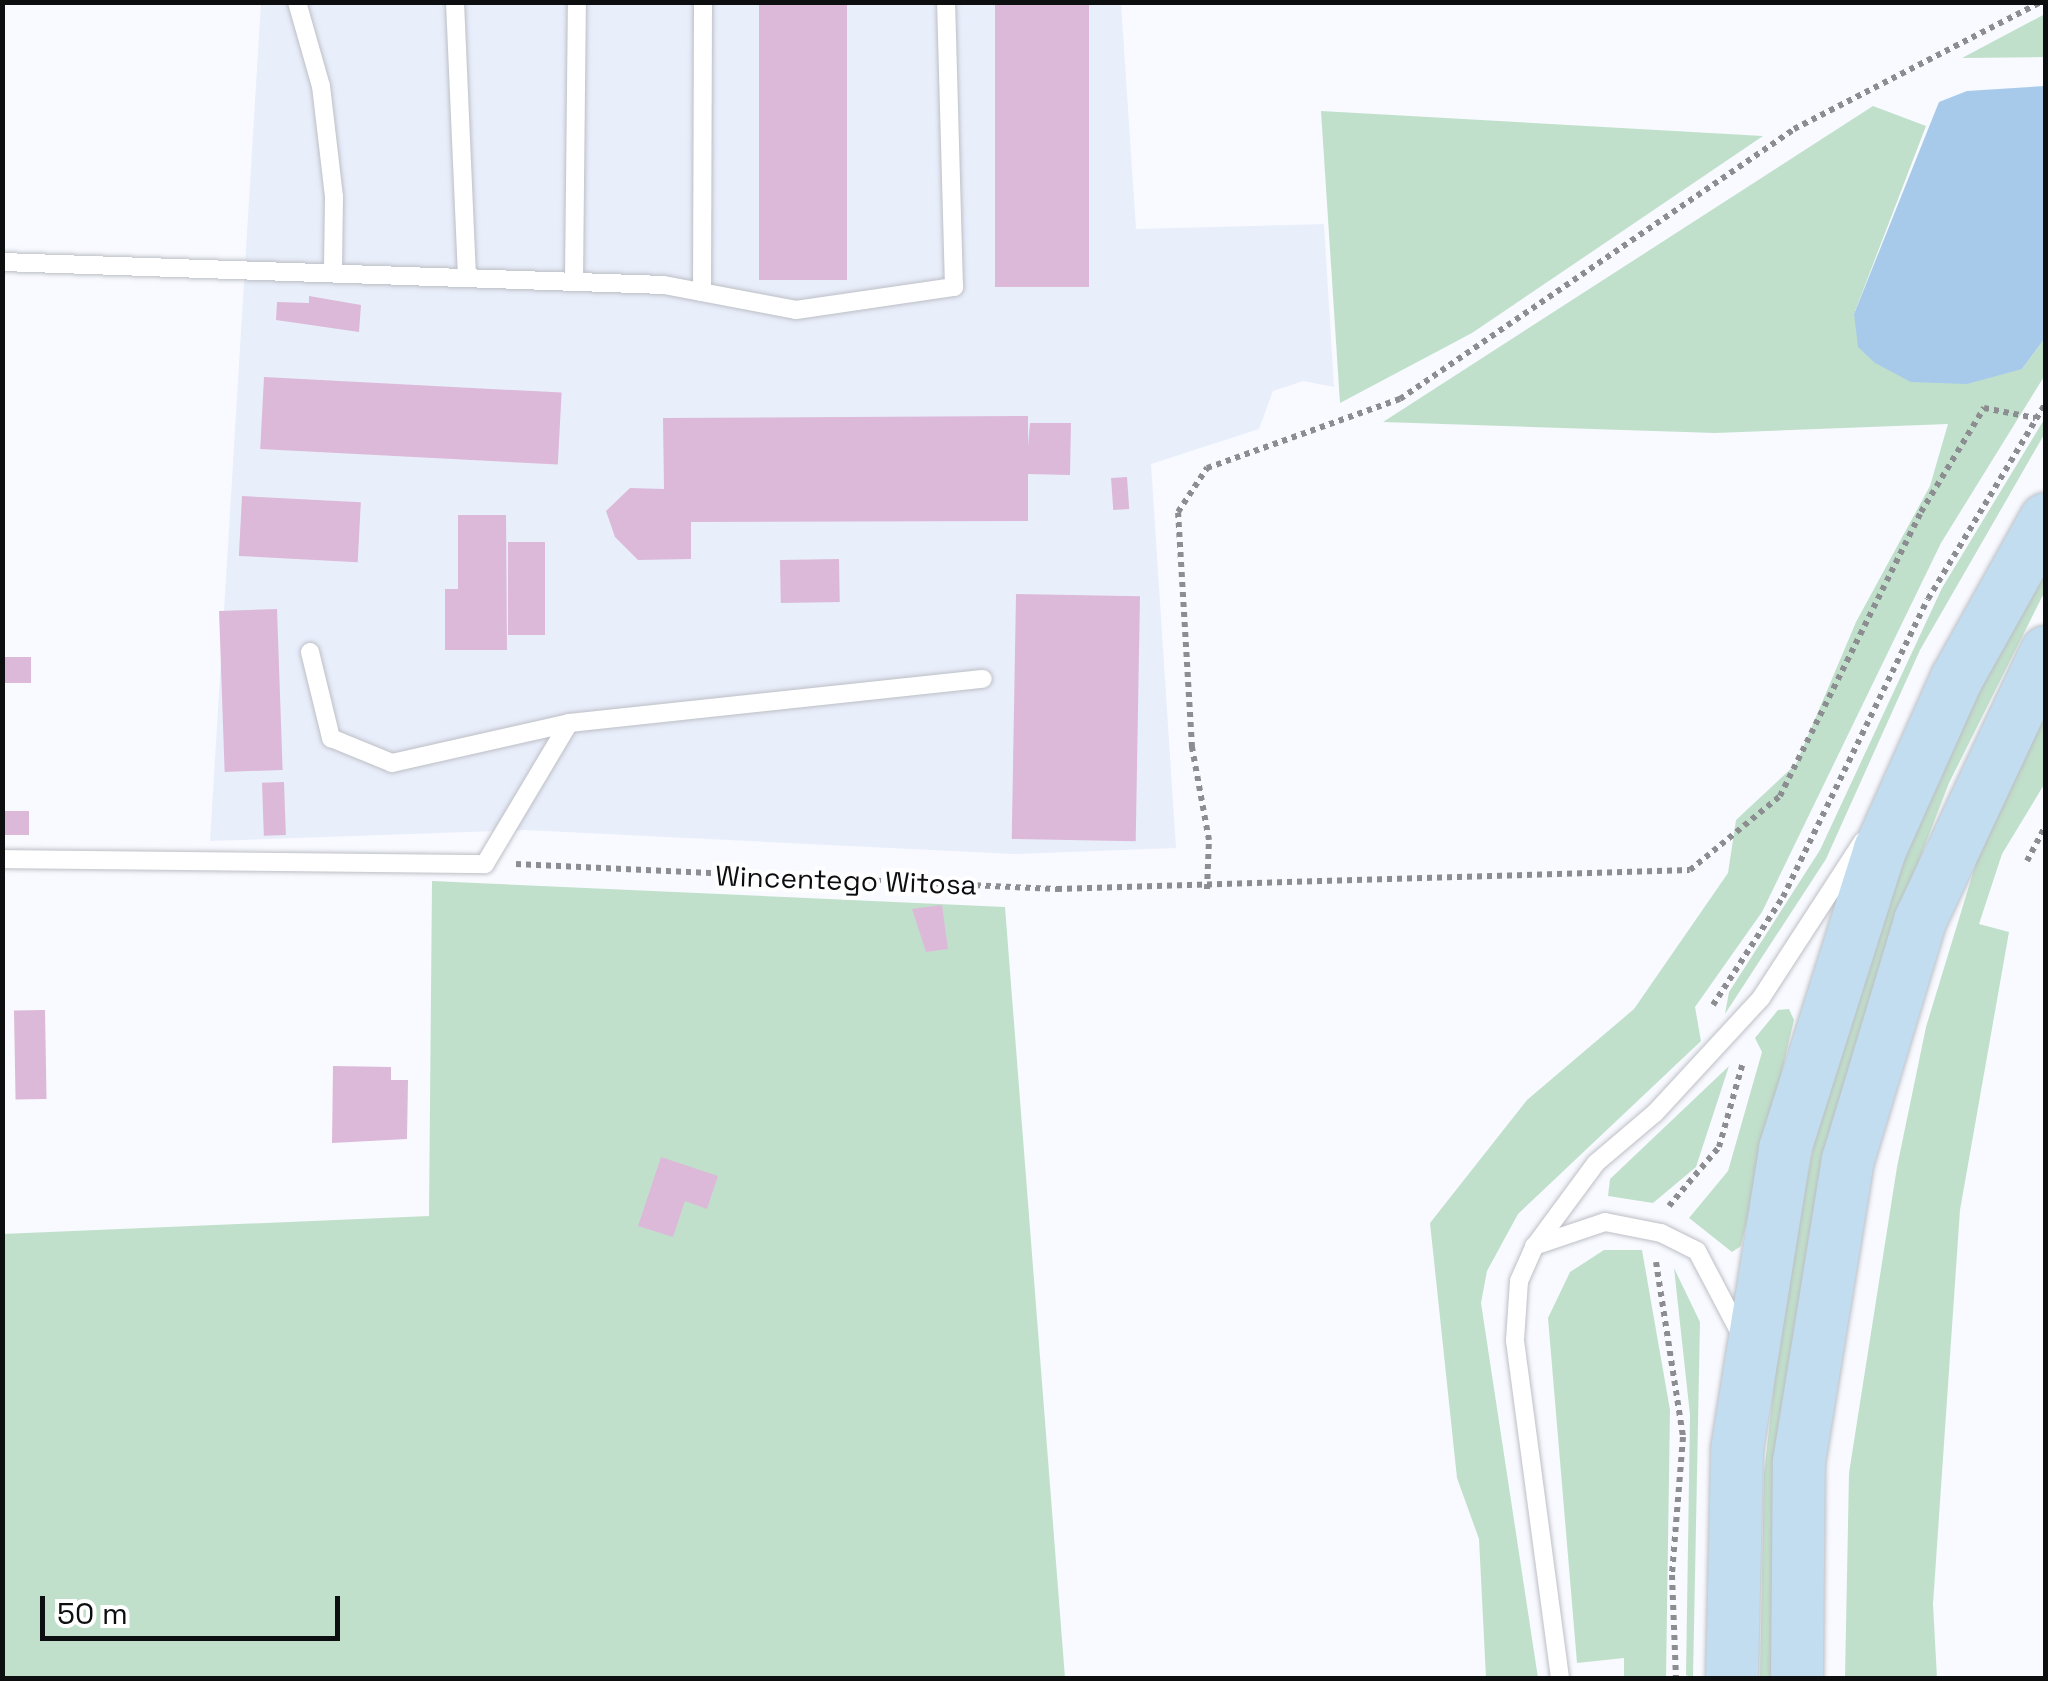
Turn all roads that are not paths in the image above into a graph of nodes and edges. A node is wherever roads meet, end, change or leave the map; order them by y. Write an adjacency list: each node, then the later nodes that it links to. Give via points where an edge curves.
1 (297, 2): 7 (lane, via 321,86 334,197)
2 (455, 2): 8 (lane)
3 (578, 2): 9 (lane)
4 (703, 2): 10 (lane)
5 (946, 2): 10 (lane, via 954,287 796,310)
6 (2, 262): 7 (lane)
7 (333, 269): 8 (lane)
8 (467, 275): 9 (lane)
9 (574, 280): 10 (lane)
10 (702, 292)
11 (2046, 519): 16 (main road)
12 (310, 652): 15 (lane, via 332,738 392,763)
13 (2046, 652): 22 (main road, via 1920,921 1848,1160 1799,1462)
14 (983, 679): 15 (lane)
15 (569, 723): 17 (lane, via 485,864)
16 (1909, 782): 18 (lane, via 1731,1033 1596,1163); 19 (main road, via 1852,922 1804,1078)
17 (2, 859)
18 (1534, 1246): 19 (lane, via 1606,1222 1661,1233 1698,1251 1718,1279); 20 (lane, via 1519,1281 1514,1340)
19 (1747, 1361): 21 (main road, via 1732,1523)
20 (1560, 1678)
21 (1732, 1678)
22 (1796, 1678)

